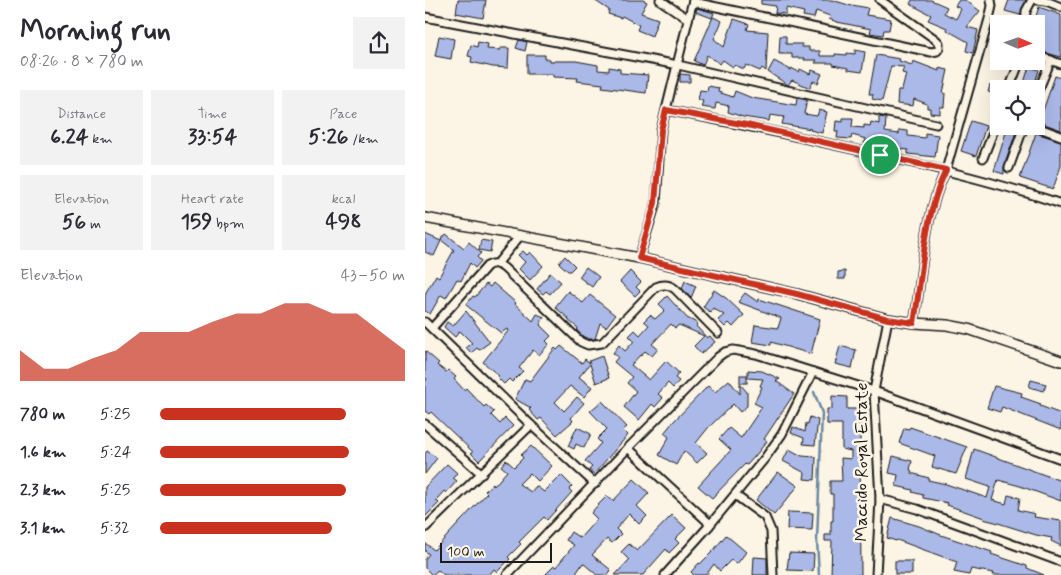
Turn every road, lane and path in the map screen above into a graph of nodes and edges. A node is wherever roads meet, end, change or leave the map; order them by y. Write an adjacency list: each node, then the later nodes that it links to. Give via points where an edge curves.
1 (659, 0): 10 (street)
2 (880, 0): 5 (street, via 935,39 939,43 937,51)
3 (1032, 0): 8 (street)
4 (1037, 0): 7 (street)
5 (693, 1): 10 (street)
6 (992, 2): 24 (street)
7 (1061, 7)
8 (1026, 15)
9 (425, 17): 14 (street)
10 (689, 19): 14 (street)
11 (1045, 58): 12 (street)
12 (1051, 60): 13 (street); 15 (street)
13 (1061, 64)
14 (678, 65): 16 (street); 17 (street)
15 (1043, 80)
16 (666, 110): 24 (street); 28 (street, via 661,130 655,203)
17 (935, 124)
18 (1045, 130): 21 (street)
19 (992, 135): 22 (street)
20 (1021, 135): 23 (street)
21 (1061, 136)
22 (983, 158)
23 (1009, 168)
24 (946, 170): 25 (street); 32 (street, via 931,212)
25 (1061, 204)
26 (425, 218): 27 (street)
27 (519, 237): 28 (street); 29 (street)
28 (639, 258): 30 (street, via 787,291)
29 (497, 264): 33 (street, via 487,266); 34 (street, via 588,345 602,343 656,287 665,285 675,289)
30 (888, 319): 32 (street); 37 (street, Maccido Royal Estate)
31 (425, 322): 33 (street)
32 (914, 323): 35 (street, via 968,329)
33 (432, 328): 39 (street)
34 (718, 333)
35 (1061, 361)
36 (813, 372): 37 (street); 40 (street, via 756,354 725,352); 44 (street, via 782,434)
37 (874, 391): 41 (street); 45 (street, Maccido Royal Estate)
38 (425, 424): 42 (street)
39 (531, 425): 42 (street); 43 (street)
40 (628, 448): 43 (street); 46 (street)
41 (1061, 459)
42 (481, 474): 47 (street)
43 (595, 484): 49 (street)
44 (735, 495): 46 (street); 51 (street, via 765,517 771,531)
45 (880, 499): 48 (street, via 917,509); 52 (street, Maccido Royal Estate)
46 (709, 526): 50 (street)
47 (425, 528)
48 (1061, 562)
49 (507, 575)
50 (665, 575)
51 (773, 575)
52 (876, 575)

